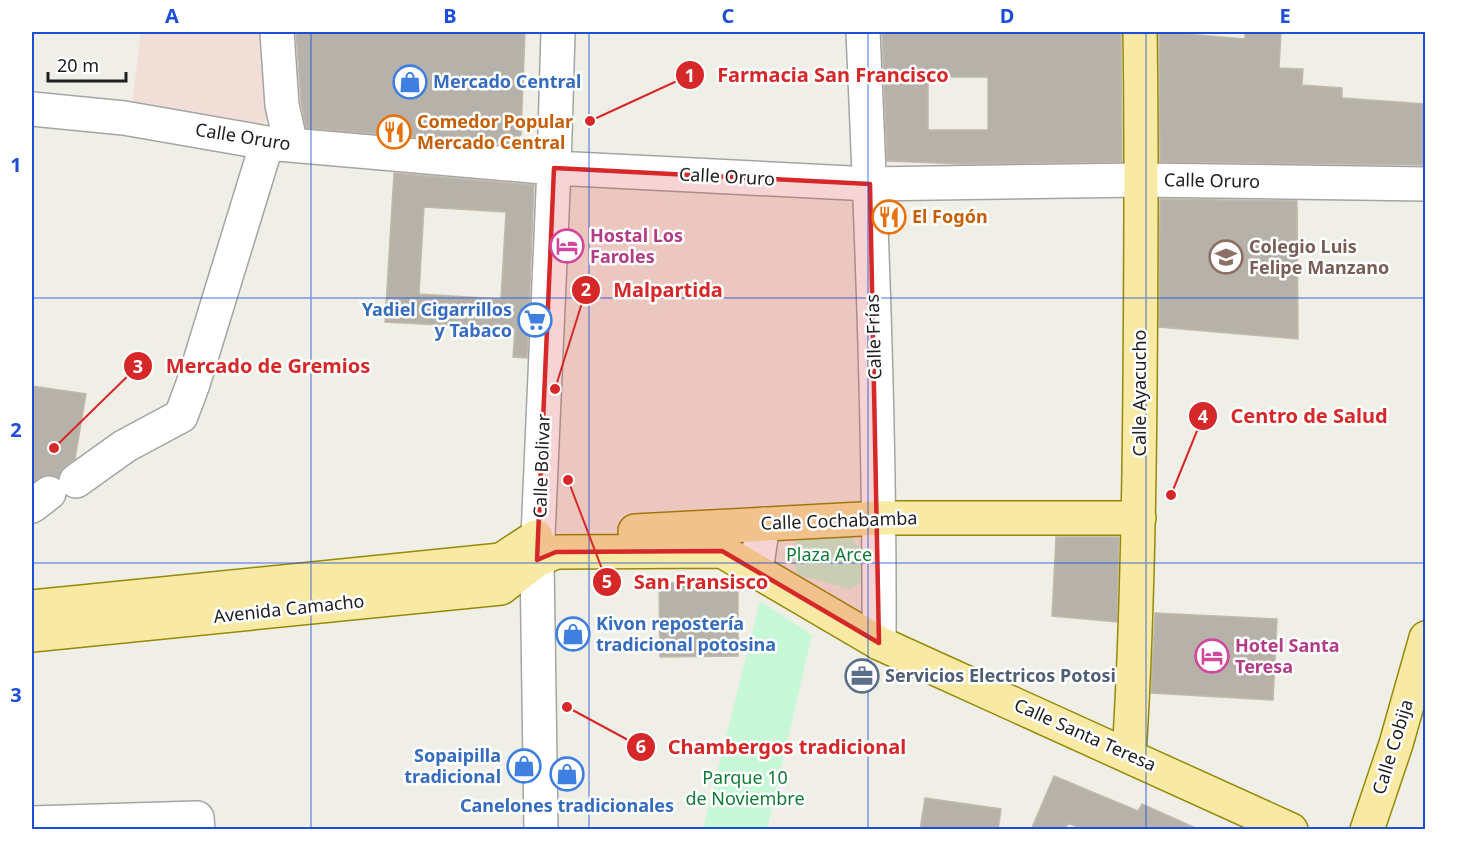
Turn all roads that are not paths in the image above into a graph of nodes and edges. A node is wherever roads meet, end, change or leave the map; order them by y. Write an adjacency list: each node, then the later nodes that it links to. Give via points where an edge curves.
1 (277, 32): 6 (street, via 282,105)
2 (558, 32): 7 (street, Calle Bolivar)
3 (863, 32): 9 (street, Calle Frías)
4 (1140, 32): 8 (main road, Calle Ayacucho)
5 (32, 109): 6 (street, Calle Oruro, via 124,118)
6 (279, 144): 7 (street, Calle Oruro); 11 (street, via 181,416)
7 (554, 168): 9 (street, Calle Oruro); 15 (street, Calle Bolivar)
8 (1142, 180): 9 (street, Calle Oruro); 10 (street, Calle Oruro); 13 (main road, Calle Ayacucho)
9 (870, 184): 12 (street, Calle Frías)
10 (1425, 184)
11 (52, 493)
12 (880, 518): 13 (main road, Calle Cochabamba); 14 (main road, Calle Cochabamba); 20 (street, Calle Frías)
13 (1139, 518): 21 (main road, Calle Ayacucho)
14 (763, 524): 15 (main road, Calle Cochabamba); 16 (street)
15 (538, 548): 16 (main road, via 556,552 722,551); 17 (main road, Avenida Camacho, via 501,560); 18 (main road, Avenida Camacho, via 501,588); 24 (street, Calle Bolivar)
16 (756, 571): 20 (main road)
17 (32, 607)
18 (32, 635)
19 (1425, 635): 26 (main road, Calle Cobija)
20 (879, 643): 21 (main road, Calle Santa Teresa)
21 (1129, 755): 25 (main road, Calle Santa Teresa)
22 (32, 823): 23 (street, via 197,818)
23 (198, 830)
24 (541, 830)
25 (1291, 830)
26 (1367, 830)

